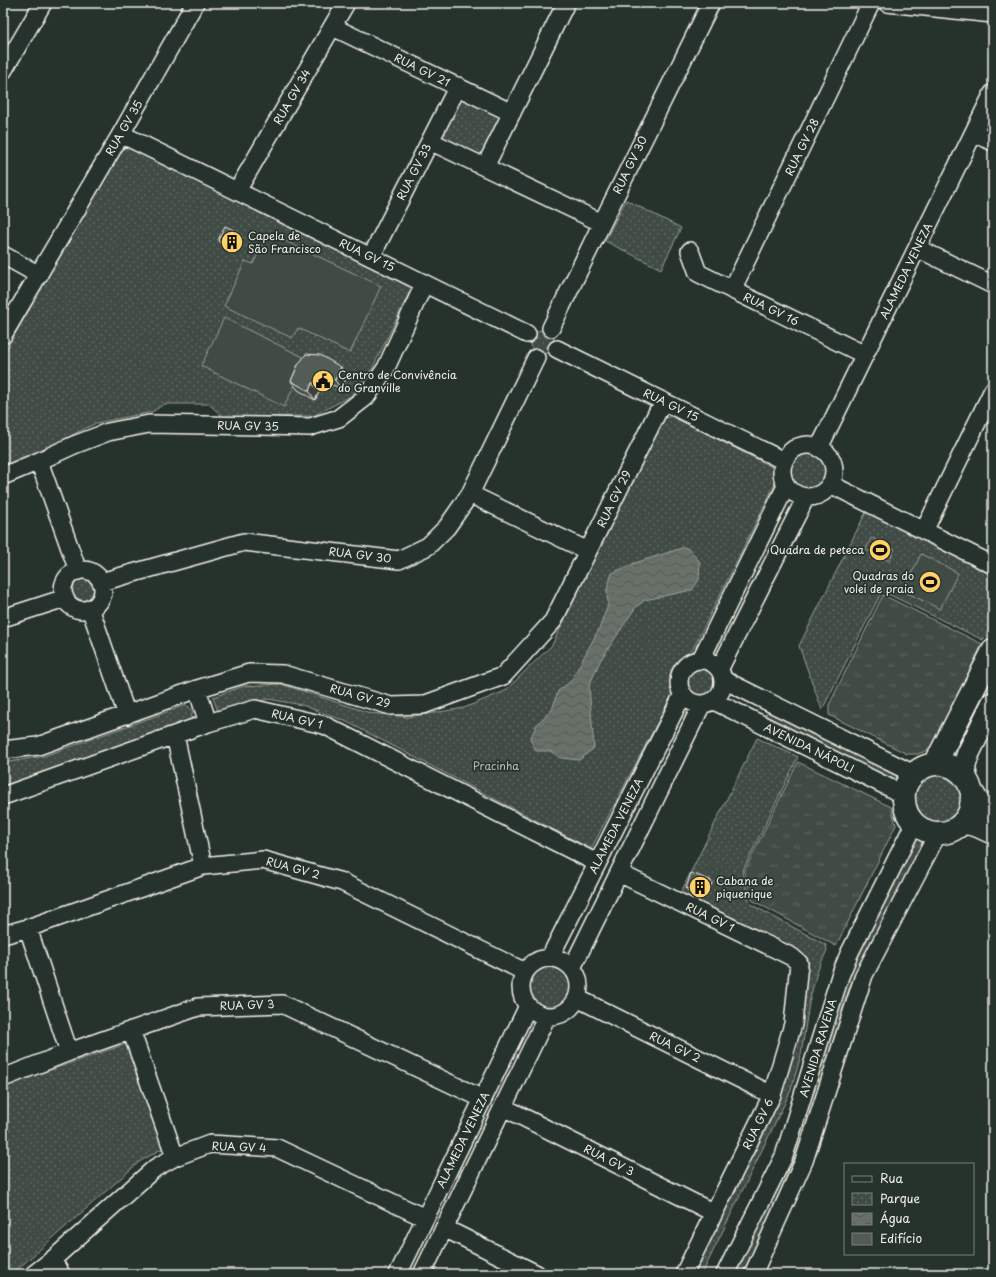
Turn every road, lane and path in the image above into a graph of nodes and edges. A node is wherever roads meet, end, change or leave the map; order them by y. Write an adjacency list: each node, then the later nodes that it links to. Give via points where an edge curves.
1 (43, 3): 10 (street)
2 (195, 3): 15 (street, RUA GV 35)
3 (346, 3): 9 (street, RUA GV 34)
4 (566, 3): 13 (street)
5 (711, 3): 20 (street, RUA GV 30)
6 (872, 3): 28 (street, RUA GV 28)
7 (887, 3): 8 (street)
8 (993, 14)
9 (333, 26): 11 (street, RUA GV 21); 19 (street, RUA GV 34)
10 (3, 72)
11 (458, 86): 13 (street, RUA GV 21); 16 (street, RUA GV 33)
12 (993, 93): 14 (street, ALAMEDA VENEZA)
13 (512, 113): 18 (street)
14 (974, 132): 17 (street); 21 (street, ALAMEDA VENEZA)
15 (121, 134): 19 (street, RUA GV 15); 25 (street, RUA GV 35)
16 (430, 141): 18 (street); 24 (street, RUA GV 33)
17 (993, 142)
18 (485, 167): 20 (street)
19 (237, 191): 24 (street, RUA GV 15)
20 (602, 223): 29 (street, RUA GV 30)
21 (917, 248): 27 (street); 33 (street, ALAMEDA VENEZA)
22 (690, 251): 28 (street, RUA GV 16, via 698,273)
23 (3, 255): 25 (street)
24 (370, 257): 26 (street, RUA GV 15)
25 (39, 275): 31 (street, RUA GV 35)
26 (424, 284): 30 (street, RUA GV 15); 39 (street, RUA GV 35, via 386,368 366,397 339,418 310,427 149,424 108,432)
27 (993, 285)
28 (732, 290): 33 (street, RUA GV 16)
29 (551, 328): 30 (street, via 538,326); 32 (street, via 559,340)
30 (527, 334): 34 (street, via 526,348)
31 (3, 335)
32 (558, 349): 34 (street, via 546,359); 36 (street, RUA GV 15)
33 (865, 355): 37 (street, ALAMEDA VENEZA)
34 (536, 358): 43 (street, RUA GV 30)
35 (993, 390): 45 (street)
36 (663, 401): 38 (street, RUA GV 15); 46 (street, RUA GV 29)
37 (819, 448): 38 (street, via 795,448); 41 (street, via 831,460 833,476)
38 (784, 461): 42 (street, via 782,469)
39 (39, 462): 40 (street, RUA GV 35); 48 (street)
40 (3, 476)
41 (830, 484): 44 (street, via 820,494); 45 (street)
42 (786, 486): 44 (street, via 799,496); 54 (street)
43 (470, 494): 46 (street); 49 (street, RUA GV 30, via 447,527 428,546 399,560 244,542)
44 (806, 497): 55 (street)
45 (924, 531): 47 (street)
46 (588, 551): 56 (street, RUA GV 29, via 553,621 503,676 423,705 390,706 283,674 249,673)
47 (993, 565)
48 (78, 571): 49 (street, via 93,573); 50 (street, via 66,580)
49 (101, 582): 51 (street, via 101,598)
50 (65, 598): 51 (street, via 71,606 80,610); 52 (street)
51 (90, 608): 61 (street)
52 (3, 618)
53 (993, 651): 66 (main road)
54 (701, 659): 55 (street, AVENIDA NÁPOLI, via 715,663); 57 (street, via 694,660 683,668 679,681)
55 (722, 674): 58 (street, via 722,692); 59 (street, AVENIDA NÁPOLI)
56 (197, 689): 61 (street, RUA GV 29); 63 (street)
57 (682, 694): 58 (street, AVENIDA NÁPOLI, via 694,703); 76 (street, ALAMEDA VENEZA)
58 (708, 702): 62 (street, AVENIDA NÁPOLI); 78 (street, ALAMEDA VENEZA)
59 (768, 702): 62 (street); 67 (street, AVENIDA NÁPOLI)
60 (993, 703): 68 (main road, via 964,767)
61 (127, 715): 65 (street, RUA GV 29, via 38,746)
62 (758, 722): 70 (street, AVENIDA NÁPOLI)
63 (208, 723): 64 (street, RUA GV 1); 76 (street, RUA GV 1, via 254,709 324,725)
64 (175, 734): 69 (street, RUA GV 1); 77 (street)
65 (3, 750)
66 (935, 764): 67 (main road); 68 (main road, via 947,765 958,770)
67 (914, 774): 70 (main road, via 908,780)
68 (969, 785): 71 (main road, via 986,811); 72 (main road, via 972,803)
69 (3, 796)
70 (904, 796): 73 (main road, via 904,806)
71 (993, 814)
72 (963, 822): 74 (main road, via 947,832); 75 (main road)
73 (914, 824): 74 (main road, via 921,829); 107 (street, AVENIDA RAVENA, via 849,954 784,1156)
74 (938, 833): 108 (street, AVENIDA RAVENA, via 864,975 804,1161)
75 (993, 833)
76 (597, 863): 81 (street, ALAMEDA VENEZA)
77 (203, 866): 79 (street, RUA GV 2); 84 (street, RUA GV 2, via 263,860 342,882)
78 (619, 873): 82 (street, RUA GV 1, via 792,957); 83 (street, ALAMEDA VENEZA)
79 (28, 928): 80 (street, RUA GV 2); 89 (street)
80 (3, 935)
81 (550, 957): 83 (street, via 566,962); 84 (street, via 535,962)
82 (799, 964): 91 (street, RUA GV 6, via 793,1024)
83 (572, 968): 85 (street, via 579,982)
84 (525, 972): 86 (street, via 521,990)
85 (577, 998): 87 (street, via 565,1012); 91 (street, RUA GV 2)
86 (528, 1006): 87 (street); 92 (street, ALAMEDA VENEZA)
87 (547, 1016): 93 (street, ALAMEDA VENEZA)
88 (131, 1030): 89 (street, RUA GV 3); 92 (street, RUA GV 3, via 198,1007 282,1004); 94 (street)
89 (69, 1052): 90 (street, RUA GV 3)
90 (3, 1078)
91 (772, 1095): 97 (street, RUA GV 6)
92 (483, 1099): 95 (street, ALAMEDA VENEZA)
93 (503, 1107): 96 (street, ALAMEDA VENEZA); 97 (street, RUA GV 3)
94 (175, 1156): 98 (street, RUA GV 4, via 210,1144 277,1148); 100 (street, RUA GV 4, via 155,1168)
95 (455, 1158): 96 (street); 98 (street, ALAMEDA VENEZA)
96 (474, 1167): 99 (street, ALAMEDA VENEZA)
97 (714, 1213): 106 (street, RUA GV 6)
98 (425, 1218): 103 (street, ALAMEDA VENEZA)
99 (444, 1228): 104 (street, ALAMEDA VENEZA); 105 (street)
100 (52, 1260): 101 (street, RUA GV 4); 102 (street)
101 (34, 1274)
102 (61, 1274)
103 (398, 1274)
104 (422, 1274)
105 (537, 1274)
106 (684, 1274)
107 (725, 1274)
108 (753, 1274)

